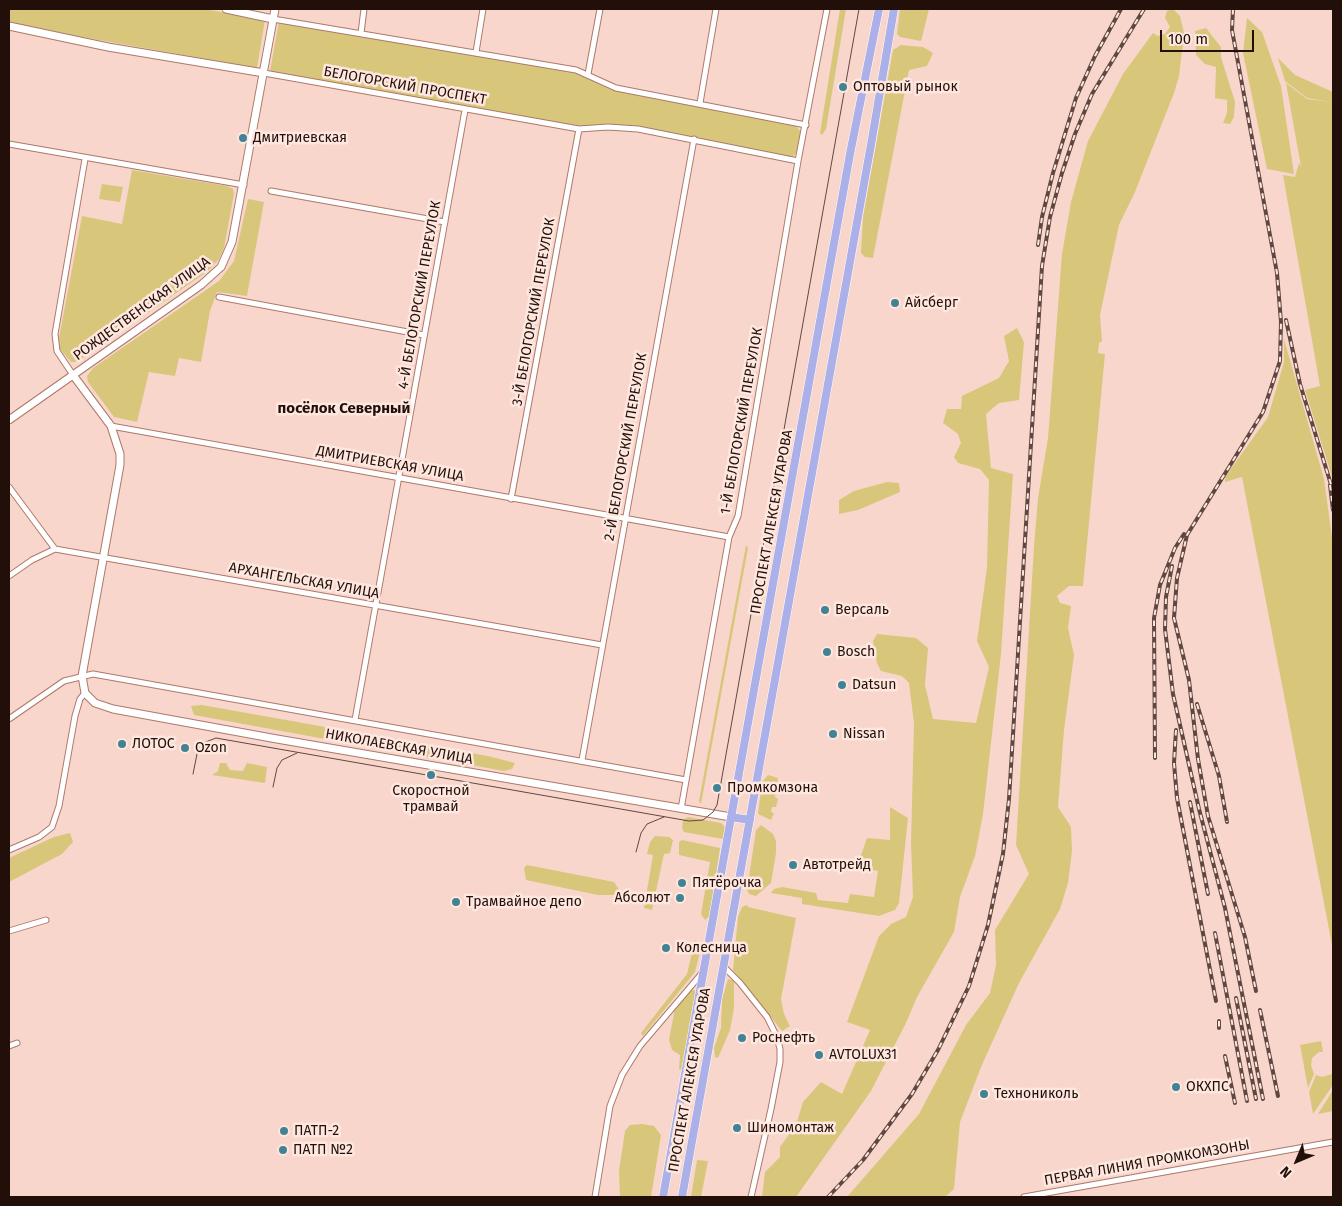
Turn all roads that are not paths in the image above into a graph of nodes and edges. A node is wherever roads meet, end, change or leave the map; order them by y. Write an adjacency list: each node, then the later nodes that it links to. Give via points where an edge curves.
1 (226, 9): 10 (main road)
2 (275, 9): 10 (main road, РОЖДЕСТВЕНСКАЯ УЛИЦА)
3 (364, 9): 12 (street)
4 (483, 9): 13 (street)
5 (600, 9): 15 (street)
6 (716, 9): 18 (street)
7 (827, 9): 20 (street, 1-Й БЕЛОГОРСКИЙ ПЕРЕУЛОК)
8 (879, 9): 16 (main road, ПРОСПЕКТ АЛЕКСЕЯ УГАРОВА)
9 (894, 9): 17 (main road, ПРОСПЕКТ АЛЕКСЕЯ УГАРОВА)
10 (273, 19): 12 (street); 14 (main road, РОЖДЕСТВЕНСКАЯ УЛИЦА)
11 (9, 26): 14 (main road, БЕЛОГОРСКИЙ ПРОСПЕКТ)
12 (361, 33): 13 (street)
13 (476, 52): 15 (street)
14 (264, 72): 19 (street, БЕЛОГОРСКИЙ ПРОСПЕКТ); 26 (main road, РОЖДЕСТВЕНСКАЯ УЛИЦА)
15 (588, 74): 18 (street, via 616,88)
16 (866, 79): 17 (main road); 51 (main road, ПРОСПЕКТ АЛЕКСЕЯ УГАРОВА)
17 (880, 82): 52 (main road, ПРОСПЕКТ АЛЕКСЕЯ УГАРОВА)
18 (700, 103): 20 (street)
19 (465, 110): 21 (street, БЕЛОГОРСКИЙ ПРОСПЕКТ); 28 (street, 4-Й БЕЛОГОРСКИЙ ПЕРЕУЛОК)
20 (806, 125): 25 (street, 1-Й БЕЛОГОРСКИЙ ПЕРЕУЛОК)
21 (579, 129): 22 (street, БЕЛОГОРСКИЙ ПРОСПЕКТ, via 638,129); 36 (street, 3-Й БЕЛОГОРСКИЙ ПЕРЕУЛОК)
22 (694, 139): 25 (street, БЕЛОГОРСКИЙ ПРОСПЕКТ); 37 (street, 2-Й БЕЛОГОРСКИЙ ПЕРЕУЛОК)
23 (9, 144): 24 (street)
24 (85, 159): 26 (street); 31 (street, via 55,334 58,351)
25 (798, 161): 38 (street, 1-Й БЕЛОГОРСКИЙ ПЕРЕУЛОК, via 738,516)
26 (244, 185): 31 (main road, РОЖДЕСТВЕНСКАЯ УЛИЦА, via 232,242 221,267 201,285)
27 (271, 191): 28 (street)
28 (445, 222): 30 (street, 4-Й БЕЛОГОРСКИЙ ПЕРЕУЛОК)
29 (220, 297): 30 (street)
30 (424, 334): 34 (street, 4-Й БЕЛОГОРСКИЙ ПЕРЕУЛОК)
31 (73, 375): 32 (main road, РОЖДЕСТВЕНСКАЯ УЛИЦА); 33 (main road)
32 (9, 420)
33 (110, 426): 34 (street, ДМИТРИЕВСКАЯ УЛИЦА); 40 (main road, via 119,445 120,465)
34 (399, 479): 36 (street, ДМИТРИЕВСКАЯ УЛИЦА); 42 (street, 4-Й БЕЛОГОРСКИЙ ПЕРЕУЛОК)
35 (9, 487): 39 (street)
36 (511, 498): 37 (street, ДМИТРИЕВСКАЯ УЛИЦА)
37 (625, 519): 38 (street, ДМИТРИЕВСКАЯ УЛИЦА); 43 (street, 2-Й БЕЛОГОРСКИЙ ПЕРЕУЛОК)
38 (729, 537): 49 (street, 1-Й БЕЛОГОРСКИЙ ПЕРЕУЛОК)
39 (55, 549): 40 (street, АРХАНГЕЛЬСКАЯ УЛИЦА); 41 (street)
40 (104, 556): 42 (street, АРХАНГЕЛЬСКАЯ УЛИЦА); 44 (main road)
41 (9, 576)
42 (376, 606): 43 (street, АРХАНГЕЛЬСКАЯ УЛИЦА); 47 (street, 4-Й БЕЛОГОРСКИЙ ПЕРЕУЛОК)
43 (602, 645): 48 (street, 2-Й БЕЛОГОРСКИЙ ПЕРЕУЛОК)
44 (82, 676): 45 (main road); 46 (street, НИКОЛАЕВСКАЯ УЛИЦА, via 64,681); 47 (street, НИКОЛАЕВСКАЯ УЛИЦА, via 108,676)
45 (85, 693): 50 (main road, НИКОЛАЕВСКАЯ УЛИЦА, via 94,702 113,709); 53 (street, via 75,716 52,828)
46 (9, 719)
47 (355, 720): 48 (street, НИКОЛАЕВСКАЯ УЛИЦА)
48 (582, 760): 49 (street, НИКОЛАЕВСКАЯ УЛИЦА)
49 (686, 780): 50 (street, 1-Й БЕЛОГОРСКИЙ ПЕРЕУЛОК)
50 (681, 809): 51 (main road, НИКОЛАЕВСКАЯ УЛИЦА)
51 (731, 818): 52 (main road); 57 (main road, ПРОСПЕКТ АЛЕКСЕЯ УГАРОВА)
52 (750, 820): 56 (main road, ПРОСПЕКТ АЛЕКСЕЯ УГАРОВА)
53 (9, 850)
54 (46, 920): 55 (street)
55 (9, 931)
56 (724, 967): 63 (main road, ПРОСПЕКТ АЛЕКСЕЯ УГАРОВА); 64 (street, via 767,1017 777,1037 780,1062)
57 (704, 970): 61 (street, ПРОСПЕКТ АЛЕКСЕЯ УГАРОВА, via 640,1046 622,1075 607,1120); 62 (main road, ПРОСПЕКТ АЛЕКСЕЯ УГАРОВА)
58 (17, 1043): 59 (street)
59 (9, 1046)
60 (1333, 1142): 65 (street, ПЕРВАЯ ЛИНИЯ ПРОМКОМЗОНЫ)
61 (595, 1197)
62 (663, 1197)
63 (682, 1197)
64 (752, 1197)
65 (1024, 1197)

